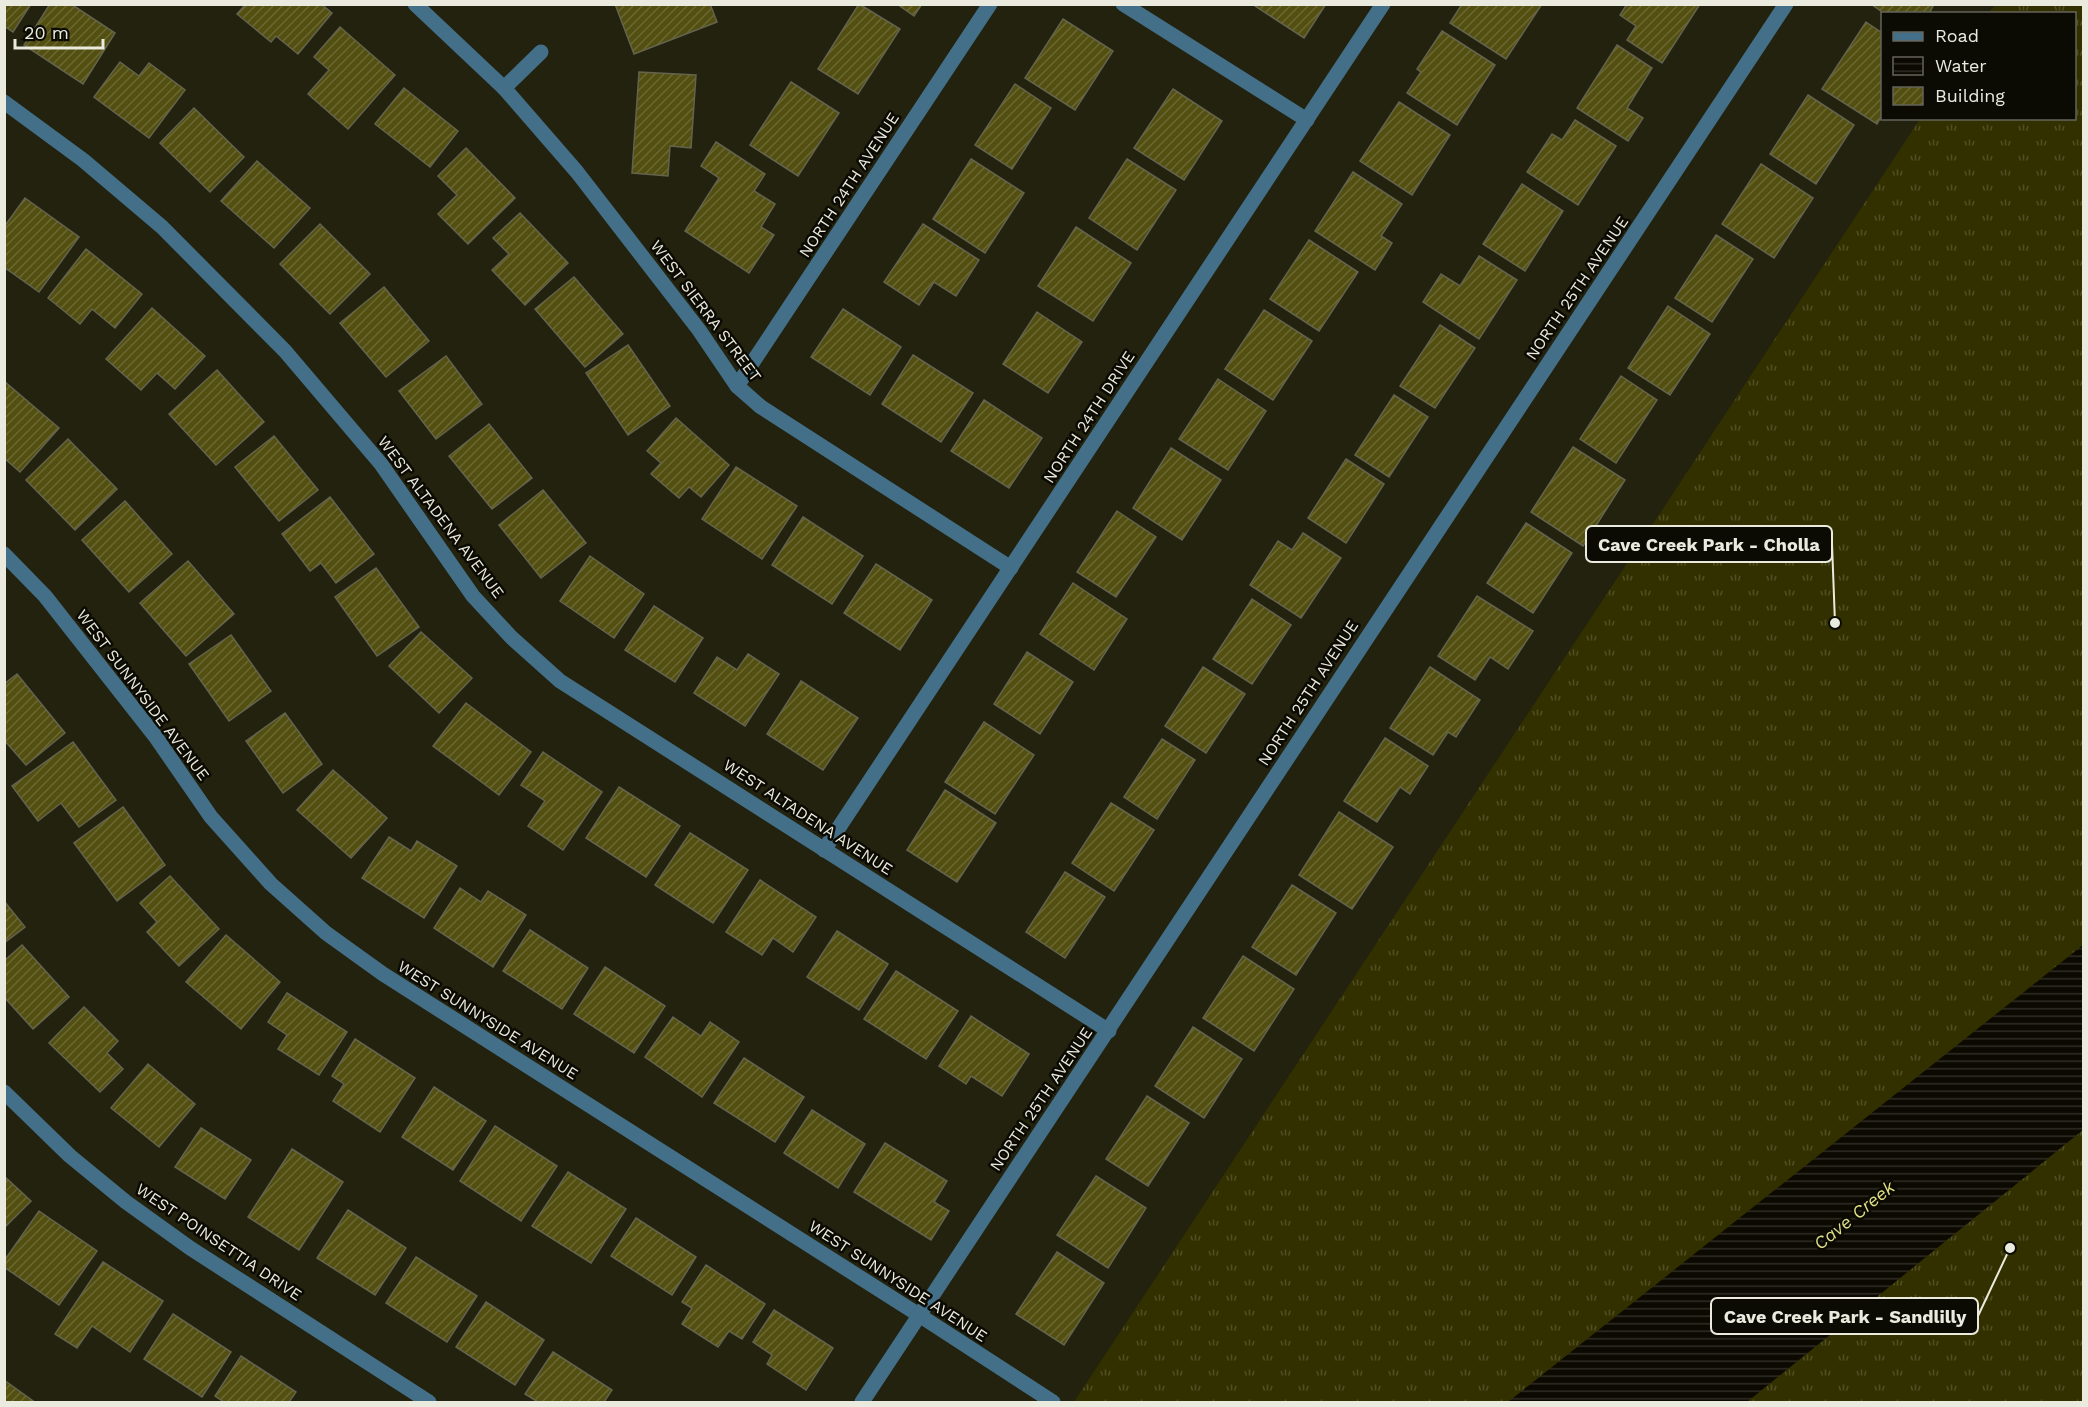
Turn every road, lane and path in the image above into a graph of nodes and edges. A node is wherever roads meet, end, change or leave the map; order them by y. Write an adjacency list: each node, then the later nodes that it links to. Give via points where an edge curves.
1 (415, 4): 7 (street, WEST SIERRA STREET)
2 (990, 4): 10 (street, NORTH 24TH AVENUE)
3 (1123, 4): 9 (street)
4 (1383, 4): 9 (street, NORTH 24TH DRIVE)
5 (1786, 4): 14 (street, NORTH 25TH AVENUE)
6 (541, 52): 7 (street)
7 (504, 88): 10 (street, WEST SIERRA STREET, via 584,182 699,330)
8 (4, 102): 13 (street, WEST ALTADENA AVENUE, via 83,160 162,227 285,351 381,464 473,596 511,637 560,681)
9 (1307, 120): 12 (street, NORTH 24TH DRIVE)
10 (737, 386): 12 (street, WEST SIERRA STREET, via 761,407)
11 (4, 554): 16 (street, WEST SUNNYSIDE AVENUE, via 45,596 148,727 211,817 271,884 326,933 383,974)
12 (1011, 568): 13 (street, NORTH 24TH DRIVE)
13 (824, 850): 14 (street, WEST ALTADENA AVENUE)
14 (1108, 1031): 16 (street, NORTH 25TH AVENUE)
15 (4, 1092): 17 (street, WEST POINSETTIA DRIVE, via 70,1156 135,1208 190,1248)
16 (919, 1315): 18 (street, NORTH 25TH AVENUE); 19 (street, WEST SUNNYSIDE AVENUE)
17 (429, 1402)
18 (862, 1402)
19 (1053, 1402)

